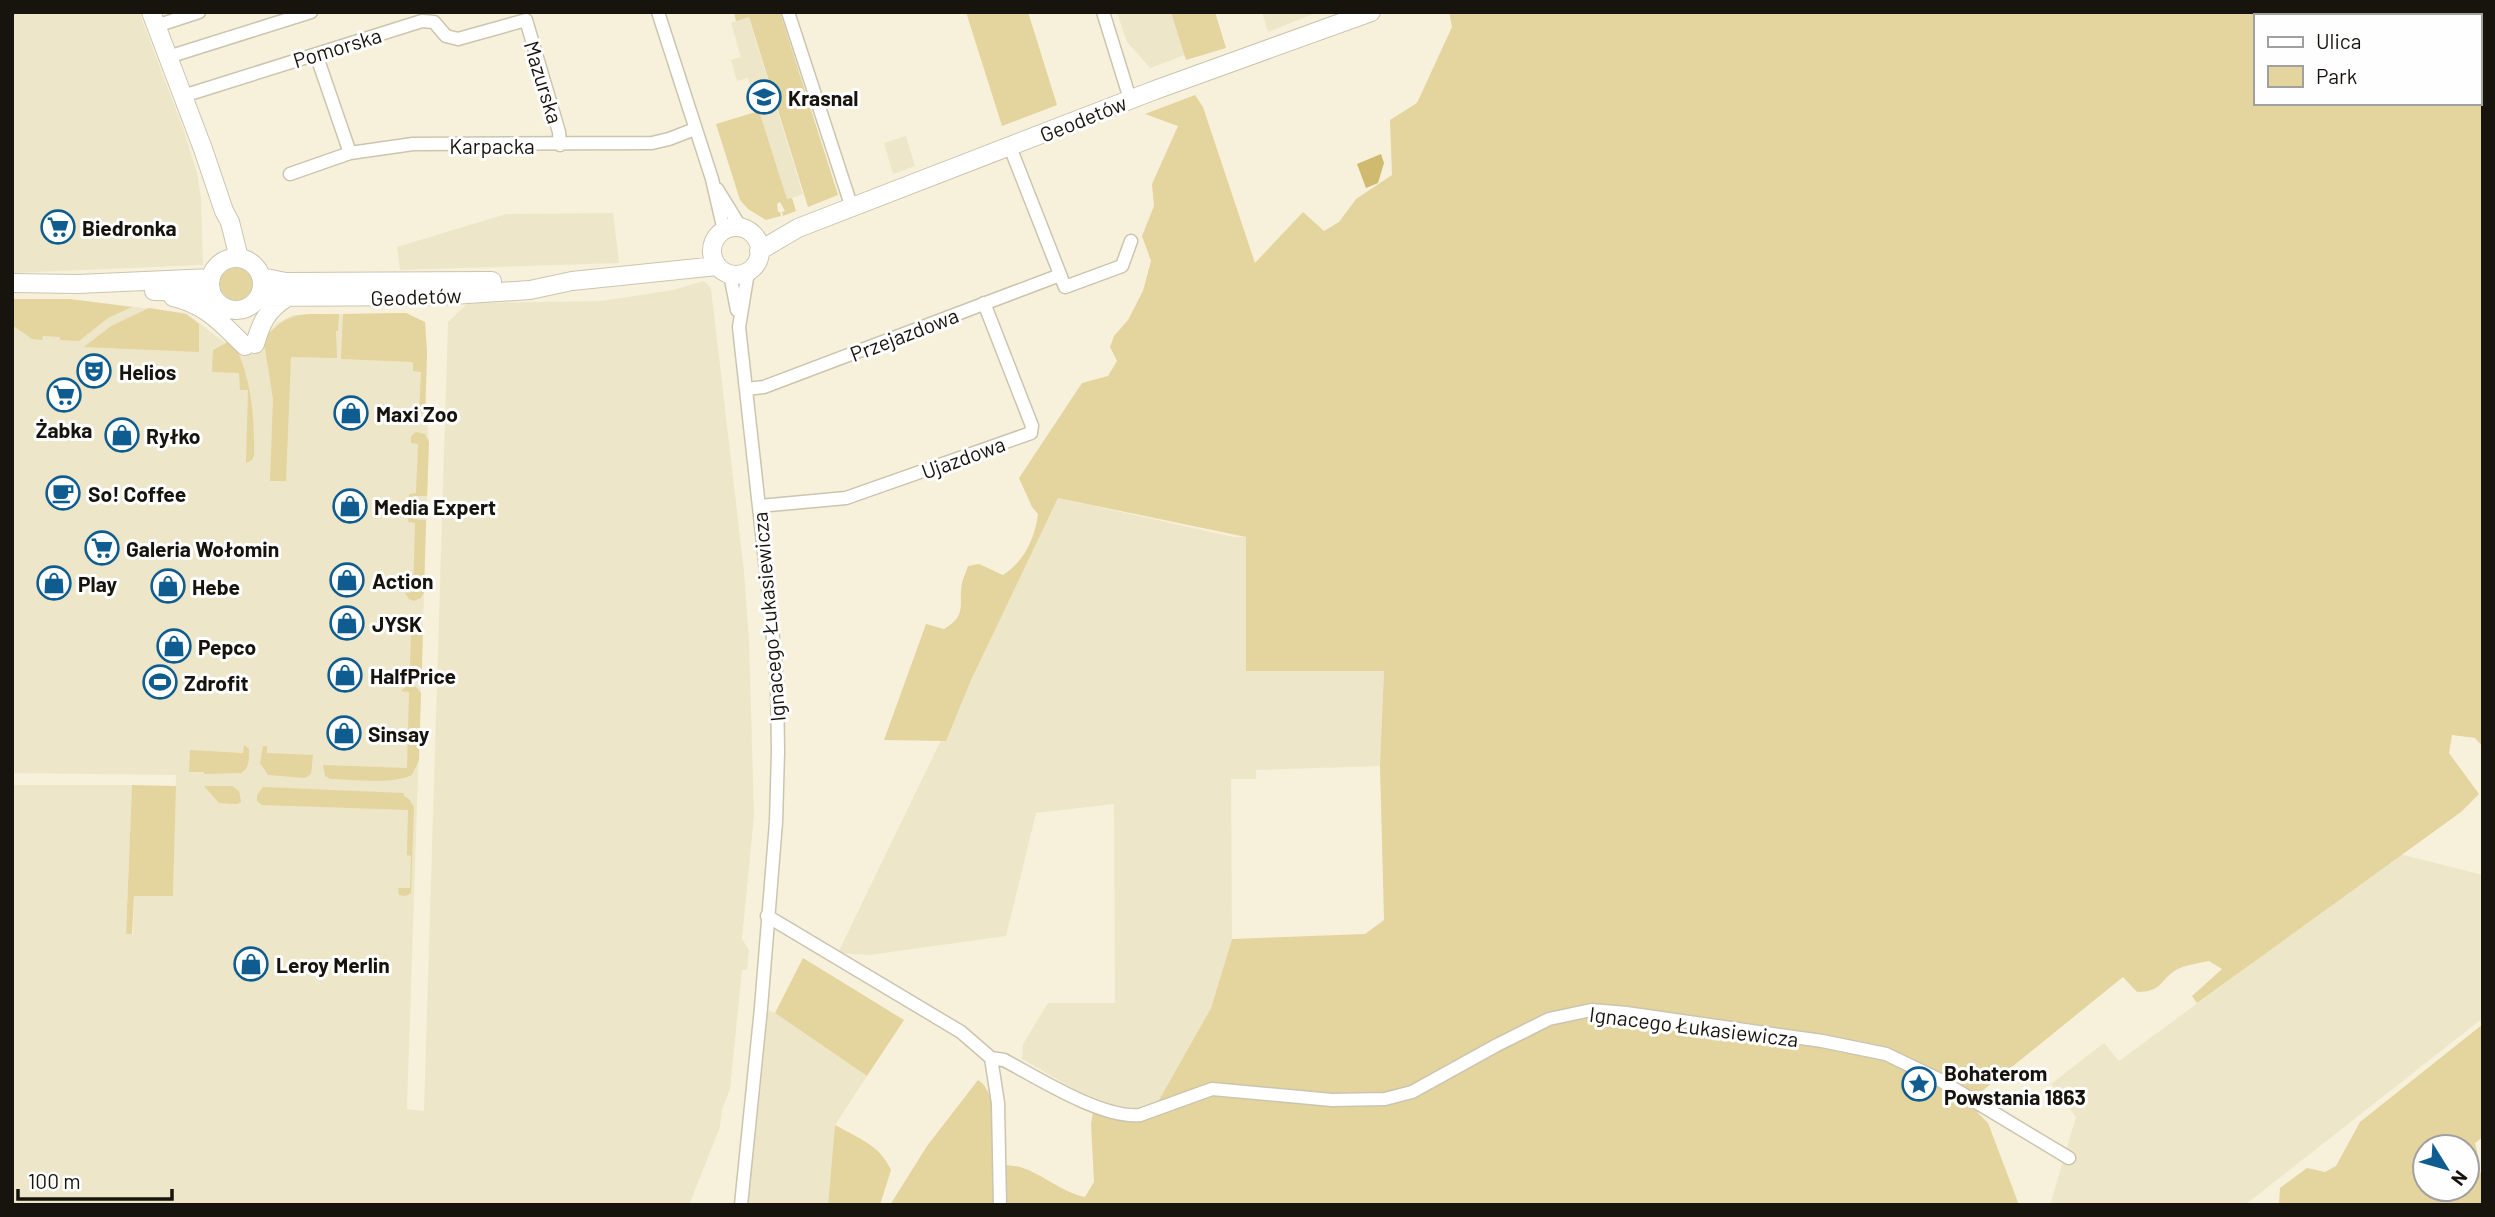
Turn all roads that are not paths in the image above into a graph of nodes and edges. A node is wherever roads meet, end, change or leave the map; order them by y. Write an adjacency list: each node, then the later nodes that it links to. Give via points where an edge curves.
1 (199, 12): 7 (street)
2 (311, 12): 10 (street)
3 (658, 12): 13 (street)
4 (788, 12): 18 (street)
5 (1104, 12): 12 (street)
6 (1371, 12): 12 (main road, Geodetów)
7 (153, 19): 10 (main road)
8 (526, 20): 9 (street, Pomorska, via 458,39 446,36 435,22 422,21); 14 (street, Mazurska)
9 (316, 54): 11 (street, Pomorska); 16 (street)
10 (168, 57): 11 (main road)
11 (183, 96): 21 (main road, via 224,211 222,223)
12 (1130, 99): 15 (main road, Geodetów)
13 (695, 129): 14 (street, Karpacka, via 660,142); 19 (street, via 712,179)
14 (560, 145): 16 (street, Karpacka, via 412,145)
15 (1010, 147): 18 (main road, Geodetów); 23 (street)
16 (349, 153): 17 (street, Karpacka)
17 (290, 174)
18 (852, 208): 19 (main road, Geodetów, via 798,228)
19 (744, 236): 22 (main road, via 715,240); 22 (main road, via 756,263)
20 (1131, 241): 23 (street, via 1122,266 1065,287)
21 (232, 259): 24 (main road, via 251,263); 28 (main road, via 215,269)
22 (727, 266): 25 (main road, Geodetów); 33 (street, Ignacego Łukasiewicza, via 739,317)
23 (1060, 275): 32 (street, Przejazdowa)
24 (261, 277): 25 (main road, Geodetów, via 286,282); 30 (main road)
25 (572, 281): 31 (main road, Geodetów, via 530,290 437,296)
26 (12, 283): 27 (main road)
27 (78, 284): 28 (main road); 29 (main road)
28 (211, 285): 29 (main road); 30 (main road, via 218,303 233,310 248,307)
29 (149, 292): 31 (main road, via 189,301 211,312 250,345 266,314)
30 (259, 297): 31 (main road, Geodetów)
31 (286, 298)
32 (984, 303): 33 (street, Przejazdowa, via 764,387); 34 (street, Ujazdowa, via 1031,433 846,498)
33 (747, 389): 34 (street, Ignacego Łukasiewicza)
34 (759, 506): 35 (street, Ignacego Łukasiewicza, via 778,727 776,822)
35 (767, 916): 36 (street, Ignacego Łukasiewicza, via 961,1032); 38 (street, Ignacego Łukasiewicza)
36 (991, 1058): 37 (street, Ignacego Łukasiewicza, via 1004,1060 1097,1107 1130,1116 1212,1089 1332,1100 1385,1098 1412,1092 1549,1019 1591,1010 1626,1013 1886,1054 1938,1079); 39 (street, via 998,1103)
37 (2069, 1158)
38 (741, 1205)
39 (1000, 1205)

